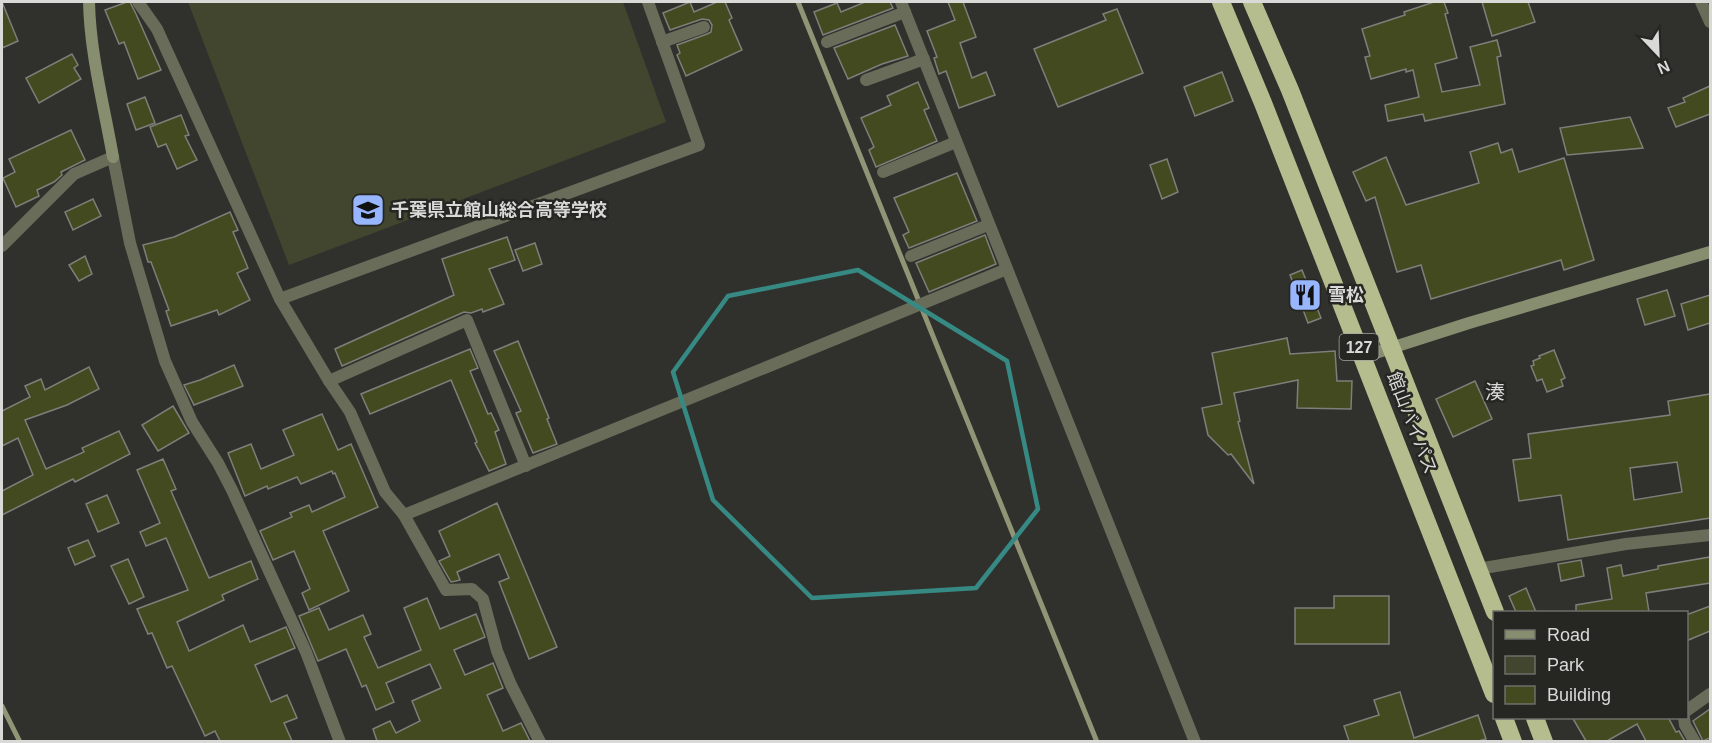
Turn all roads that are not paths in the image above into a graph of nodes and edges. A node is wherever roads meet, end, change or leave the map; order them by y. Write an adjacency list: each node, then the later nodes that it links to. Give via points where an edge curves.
1 (89, 2): 15 (street)
2 (138, 2): 22 (street, via 157,29)
3 (648, 2): 10 (street)
4 (1221, 2): 24 (highway, 館山バイパス / 127)
5 (1252, 2): 23 (highway, 館山バイパス / 127)
6 (1701, 2): 8 (street)
7 (903, 7): 11 (street); 12 (street)
8 (1710, 22)
9 (704, 27): 10 (street)
10 (662, 42): 22 (street, via 699,145)
11 (827, 42)
12 (924, 59): 13 (street); 14 (street)
13 (866, 80)
14 (956, 142): 16 (street); 17 (street)
15 (113, 156): 18 (street, via 74,174); 37 (street, via 130,243 165,362 192,422 232,490 306,652)
16 (883, 172)
17 (988, 225): 20 (street); 21 (street)
18 (2, 246)
19 (1710, 252): 23 (street)
20 (911, 256)
21 (1007, 269): 26 (street); 39 (street)
22 (280, 299): 25 (street)
23 (1391, 347): 24 (street); 29 (highway, 館山バイパス / 127)
24 (1363, 357): 31 (highway, 館山バイパス / 127)
25 (329, 381): 26 (street, via 467,320); 27 (street, via 350,412 385,492)
26 (526, 466): 27 (street)
27 (404, 515): 38 (street, via 446,590 472,589 483,599 497,651)
28 (1710, 535): 29 (street)
29 (1478, 568): 30 (highway, 館山バイパス / 127)
30 (1495, 611)
31 (1493, 691)
32 (1710, 694): 33 (street)
33 (1688, 710)
34 (1505, 719): 40 (highway)
35 (1536, 719): 41 (highway)
36 (1684, 719): 42 (street)
37 (340, 741)
38 (540, 741)
39 (1195, 741)
40 (1513, 741)
41 (1544, 741)
42 (1695, 741)

